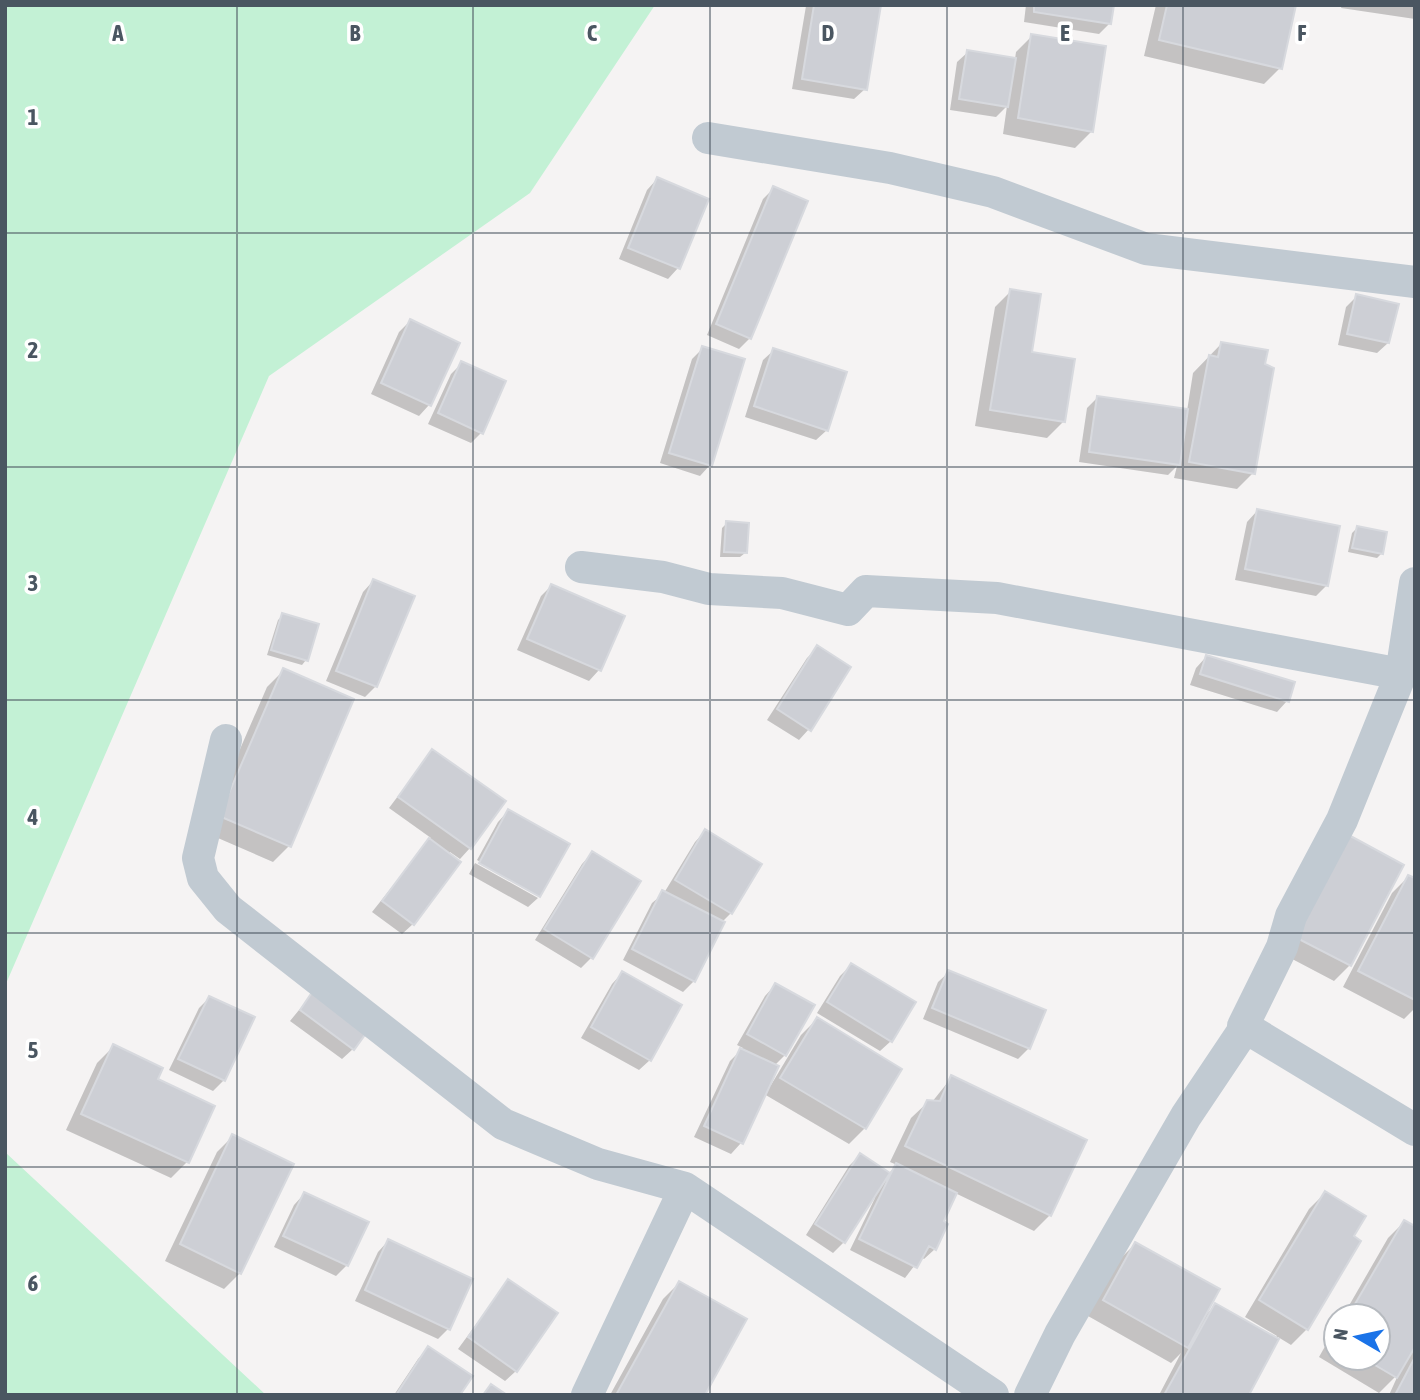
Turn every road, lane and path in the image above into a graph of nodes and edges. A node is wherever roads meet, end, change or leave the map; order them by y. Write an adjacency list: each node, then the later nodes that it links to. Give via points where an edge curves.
1 (708, 138): 2 (street, via 890,168 993,192 1146,248)
2 (1415, 282)
3 (581, 568): 5 (street, via 663,577 709,589 782,593 848,610 866,591 997,598)
4 (1415, 583): 5 (street)
5 (1401, 674): 7 (street, via 1342,820 1291,916 1282,947)
6 (226, 740): 9 (street, via 198,858 207,884 228,909 503,1124 598,1164)
7 (1243, 1026): 8 (street); 12 (street, via 1066,1322)
8 (1415, 1130)
9 (685, 1188): 10 (street); 11 (street)
10 (587, 1395)
11 (993, 1395)
12 (1030, 1395)

